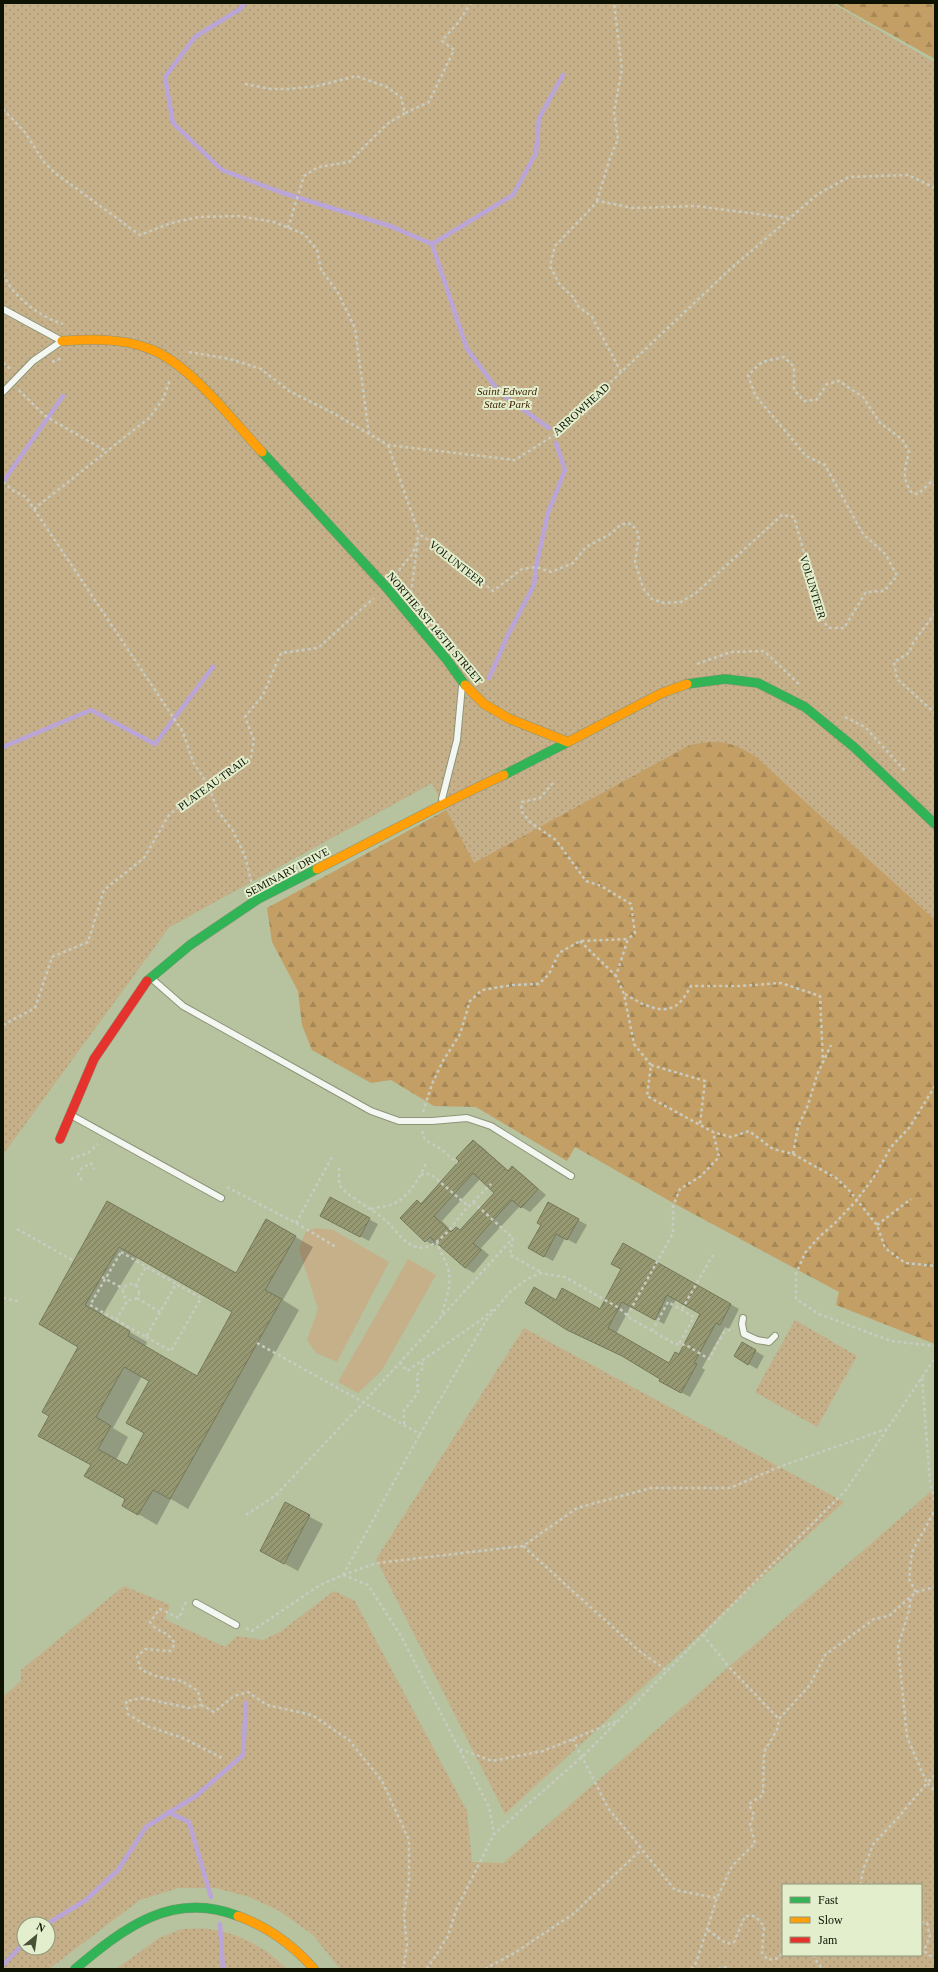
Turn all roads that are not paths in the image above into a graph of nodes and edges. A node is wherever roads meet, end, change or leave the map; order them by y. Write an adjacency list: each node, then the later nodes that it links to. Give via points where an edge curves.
1 (3, 309): 2 (lane)
2 (62, 341): 3 (lane, via 33,361); 4 (street, NORTHEAST 145TH STREET, via 122,340 151,350 176,364 204,389 386,587)
3 (3, 392)
4 (463, 683): 5 (street, NORTHEAST 145TH STREET, via 484,704 510,719); 6 (lane, via 457,740)
5 (568, 742): 6 (street, SEMINARY DRIVE, via 522,767); 7 (street, via 662,693 693,682 724,679 758,683 806,708 855,748)
6 (441, 804): 8 (street, SEMINARY DRIVE, via 258,898)
7 (935, 824)
8 (150, 976): 9 (street, SEMINARY DRIVE, via 94,1059); 11 (lane, via 183,1006 371,1111 399,1121 466,1118 491,1126)
9 (71, 1116): 10 (street, SEMINARY DRIVE); 12 (lane)
10 (60, 1139)
11 (571, 1176)
12 (221, 1198)
13 (743, 1318): 14 (lane, via 744,1334 769,1342)
14 (775, 1336)
15 (196, 1603): 16 (lane)
16 (236, 1625)
17 (75, 1969): 18 (street, via 126,1928 140,1920 174,1908 203,1906 238,1914 270,1930 290,1944)
18 (314, 1969)

